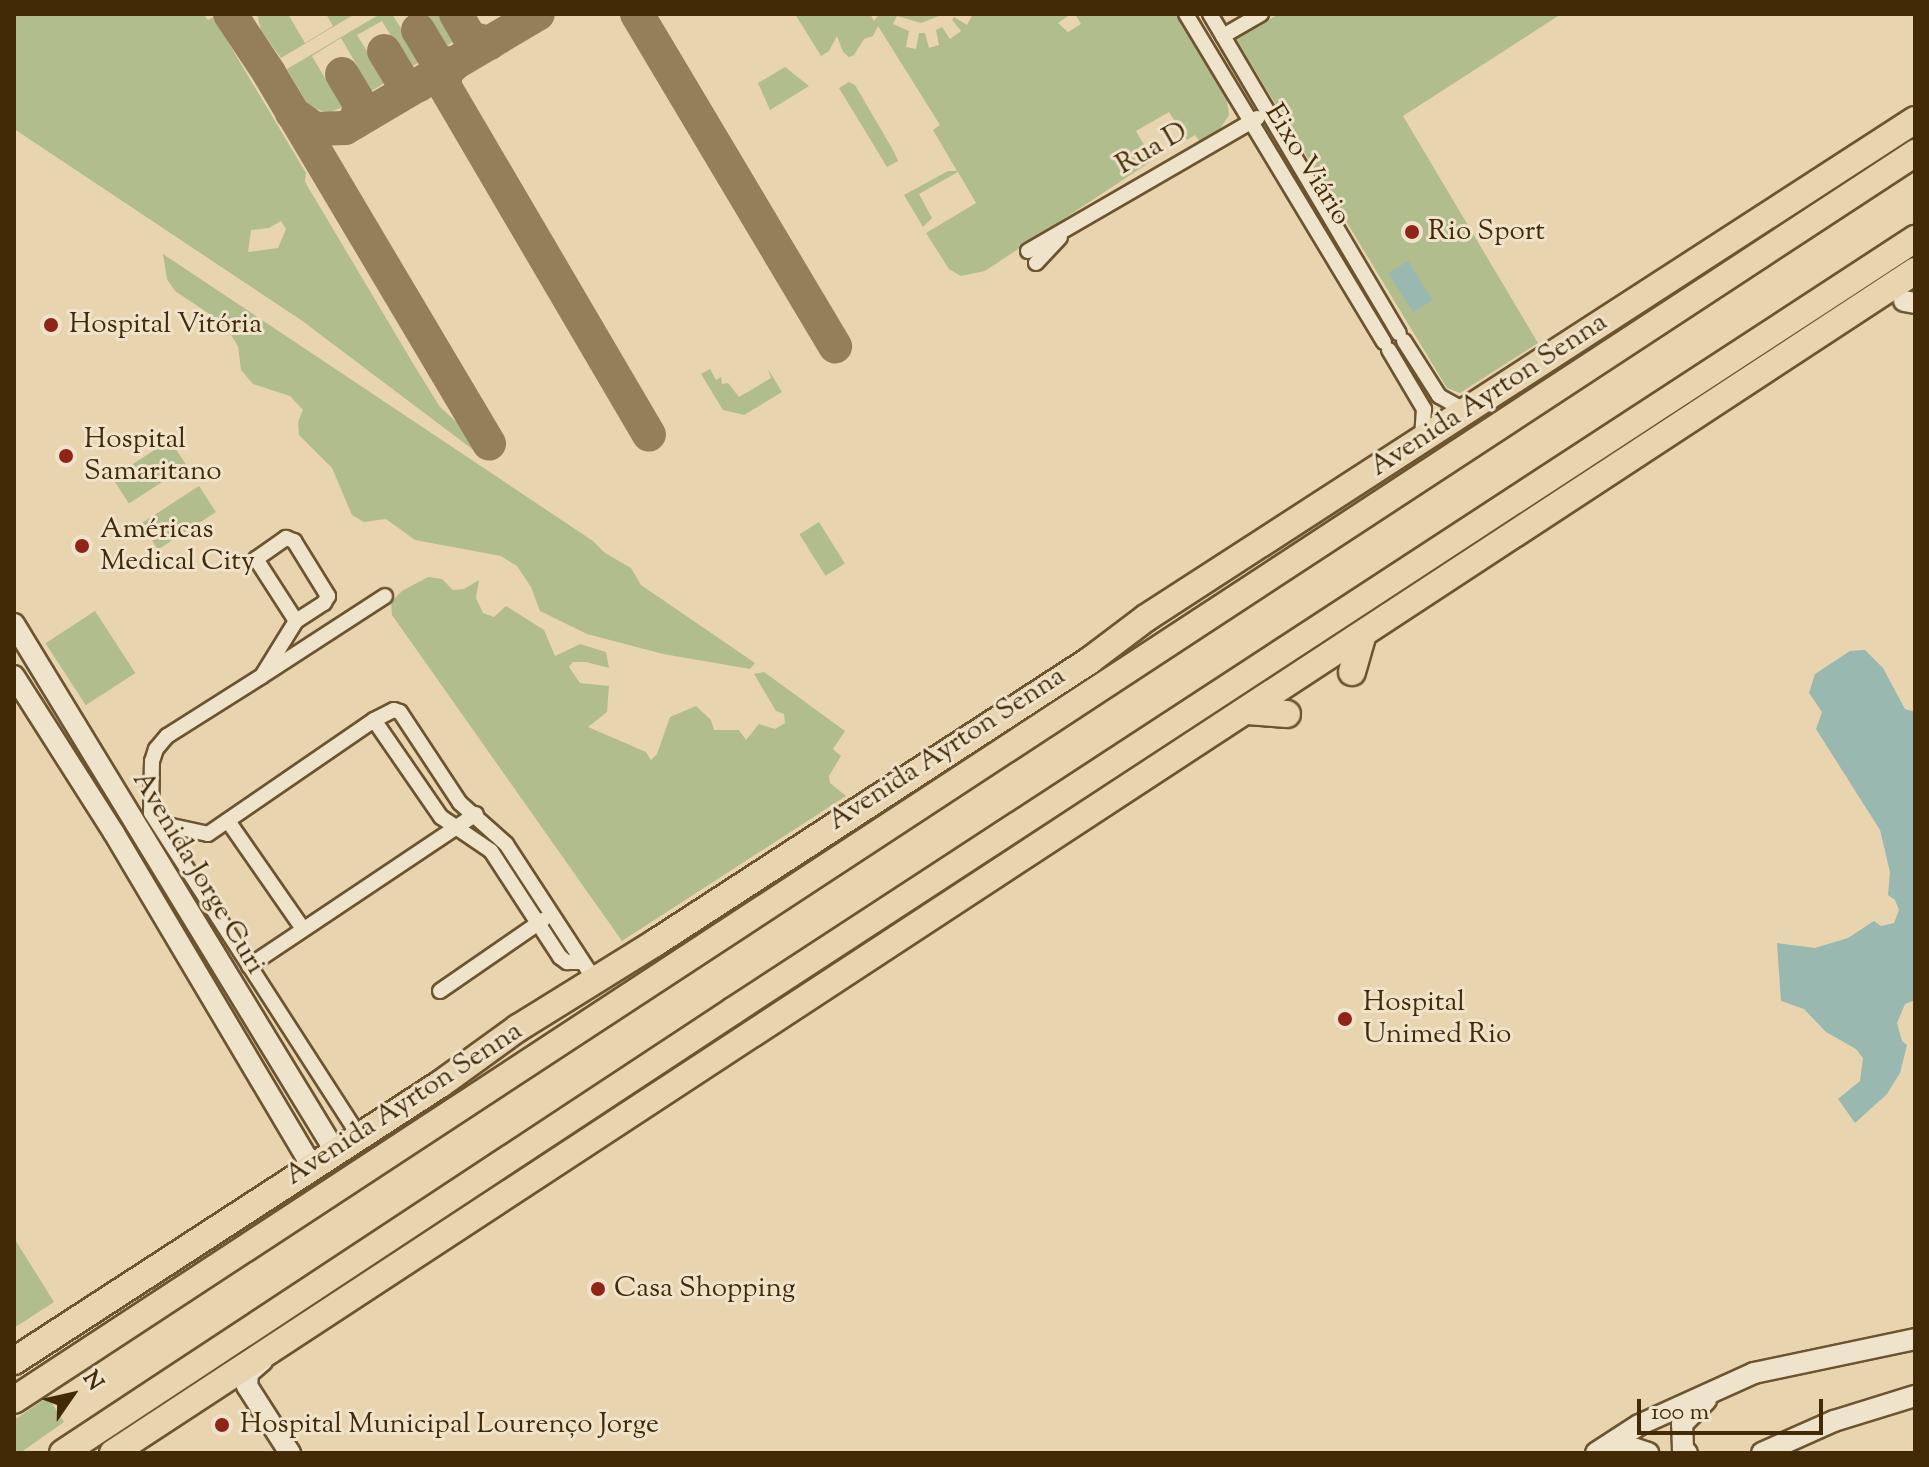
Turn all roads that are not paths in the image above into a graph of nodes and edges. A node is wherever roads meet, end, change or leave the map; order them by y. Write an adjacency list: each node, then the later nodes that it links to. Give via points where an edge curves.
1 (1186, 14): 6 (street, Eixo Viário)
2 (1210, 14): 4 (street, Eixo Viário)
3 (1261, 14): 4 (street)
4 (1223, 36): 5 (street, Eixo Viário)
5 (1254, 88): 6 (street); 7 (street, Eixo Viário)
6 (1236, 99): 9 (street, Eixo Viário)
7 (1268, 112): 9 (street, Rua D); 18 (street, Eixo Viário)
8 (1915, 120): 14 (highway, Avenida Ayrton Senna)
9 (1249, 123): 12 (street, Rua D); 19 (street, Eixo Viário)
10 (1915, 153): 20 (highway, Avenida Ayrton Senna)
11 (1915, 239): 23 (highway)
12 (1032, 257)
13 (1915, 271): 16 (highway)
14 (1661, 287): 20 (highway); 21 (highway, Avenida Ayrton Senna)
15 (1909, 302): 16 (highway)
16 (1834, 326): 17 (highway)
17 (1756, 378): 23 (highway, via 1669,422); 29 (highway)
18 (1434, 391): 19 (street); 21 (street, Eixo Viário, via 1449,405)
19 (1420, 400): 22 (street, Eixo Viário, via 1425,421)
20 (1528, 408): 24 (highway, Avenida Ayrton Senna)
21 (1468, 412): 22 (highway, Avenida Ayrton Senna)
22 (1421, 443): 30 (highway, Avenida Ayrton Senna, via 1146,618)
23 (1583, 456): 26 (highway)
24 (1267, 578): 30 (highway, via 1238,583); 50 (highway, Avenida Ayrton Senna)
25 (385, 596): 33 (street)
26 (1334, 618): 35 (highway); 51 (highway)
27 (296, 621): 27 (street, via 256,559 286,538 294,541 328,596); 33 (street)
28 (14, 624): 38 (street, Avenida Jorge Curi)
29 (1362, 636): 31 (highway); 35 (highway)
30 (1089, 661): 48 (highway, Avenida Ayrton Senna)
31 (1352, 672)
32 (14, 676): 41 (street, Avenida Jorge Curi)
33 (262, 676): 38 (street, via 167,736 156,749)
34 (1287, 714): 35 (highway)
35 (1236, 718): 53 (highway)
36 (374, 720): 37 (street, via 400,712 449,789); 39 (street); 40 (street, via 441,817)
37 (476, 814): 40 (street); 42 (street, via 506,844)
38 (148, 820): 39 (street, via 200,835); 41 (street); 44 (street); 45 (street, Avenida Jorge Curi)
39 (228, 821): 43 (street)
40 (455, 829): 42 (street, via 491,851); 43 (street)
41 (114, 833): 46 (street, Avenida Jorge Curi)
42 (544, 920): 48 (street); 49 (street)
43 (303, 929): 47 (street)
44 (232, 941): 45 (street); 47 (street)
45 (213, 953): 46 (street); 55 (street, Avenida Jorge Curi)
46 (193, 965): 56 (street, Avenida Jorge Curi)
47 (249, 966): 54 (street)
48 (588, 971): 52 (highway, Avenida Ayrton Senna)
49 (440, 991)
50 (610, 1007): 52 (highway, via 548,1028); 64 (highway, Avenida Ayrton Senna)
51 (733, 1011): 53 (highway); 66 (highway)
52 (442, 1083): 54 (highway, Avenida Ayrton Senna)
53 (617, 1119): 59 (highway)
54 (359, 1136): 55 (highway, Avenida Ayrton Senna)
55 (335, 1151): 56 (highway, Avenida Ayrton Senna)
56 (312, 1167): 57 (highway, Avenida Ayrton Senna)
57 (47, 1339): 60 (highway, Avenida Ayrton Senna); 61 (highway)
58 (1915, 1339): 62 (street, via 1777,1367)
59 (282, 1340): 65 (highway); 69 (street, via 246,1381)
60 (14, 1361)
61 (14, 1371)
62 (1718, 1390): 70 (street, via 1639,1425); 73 (street, via 1682,1424)
63 (1915, 1396): 74 (street, via 1834,1421)
64 (14, 1400)
65 (145, 1430): 67 (highway); 68 (highway)
66 (63, 1453)
67 (89, 1453)
68 (113, 1453)
69 (290, 1453)
70 (1596, 1453)
71 (1610, 1453): 72 (street)
72 (1648, 1453)
73 (1687, 1453)
74 (1762, 1453)

